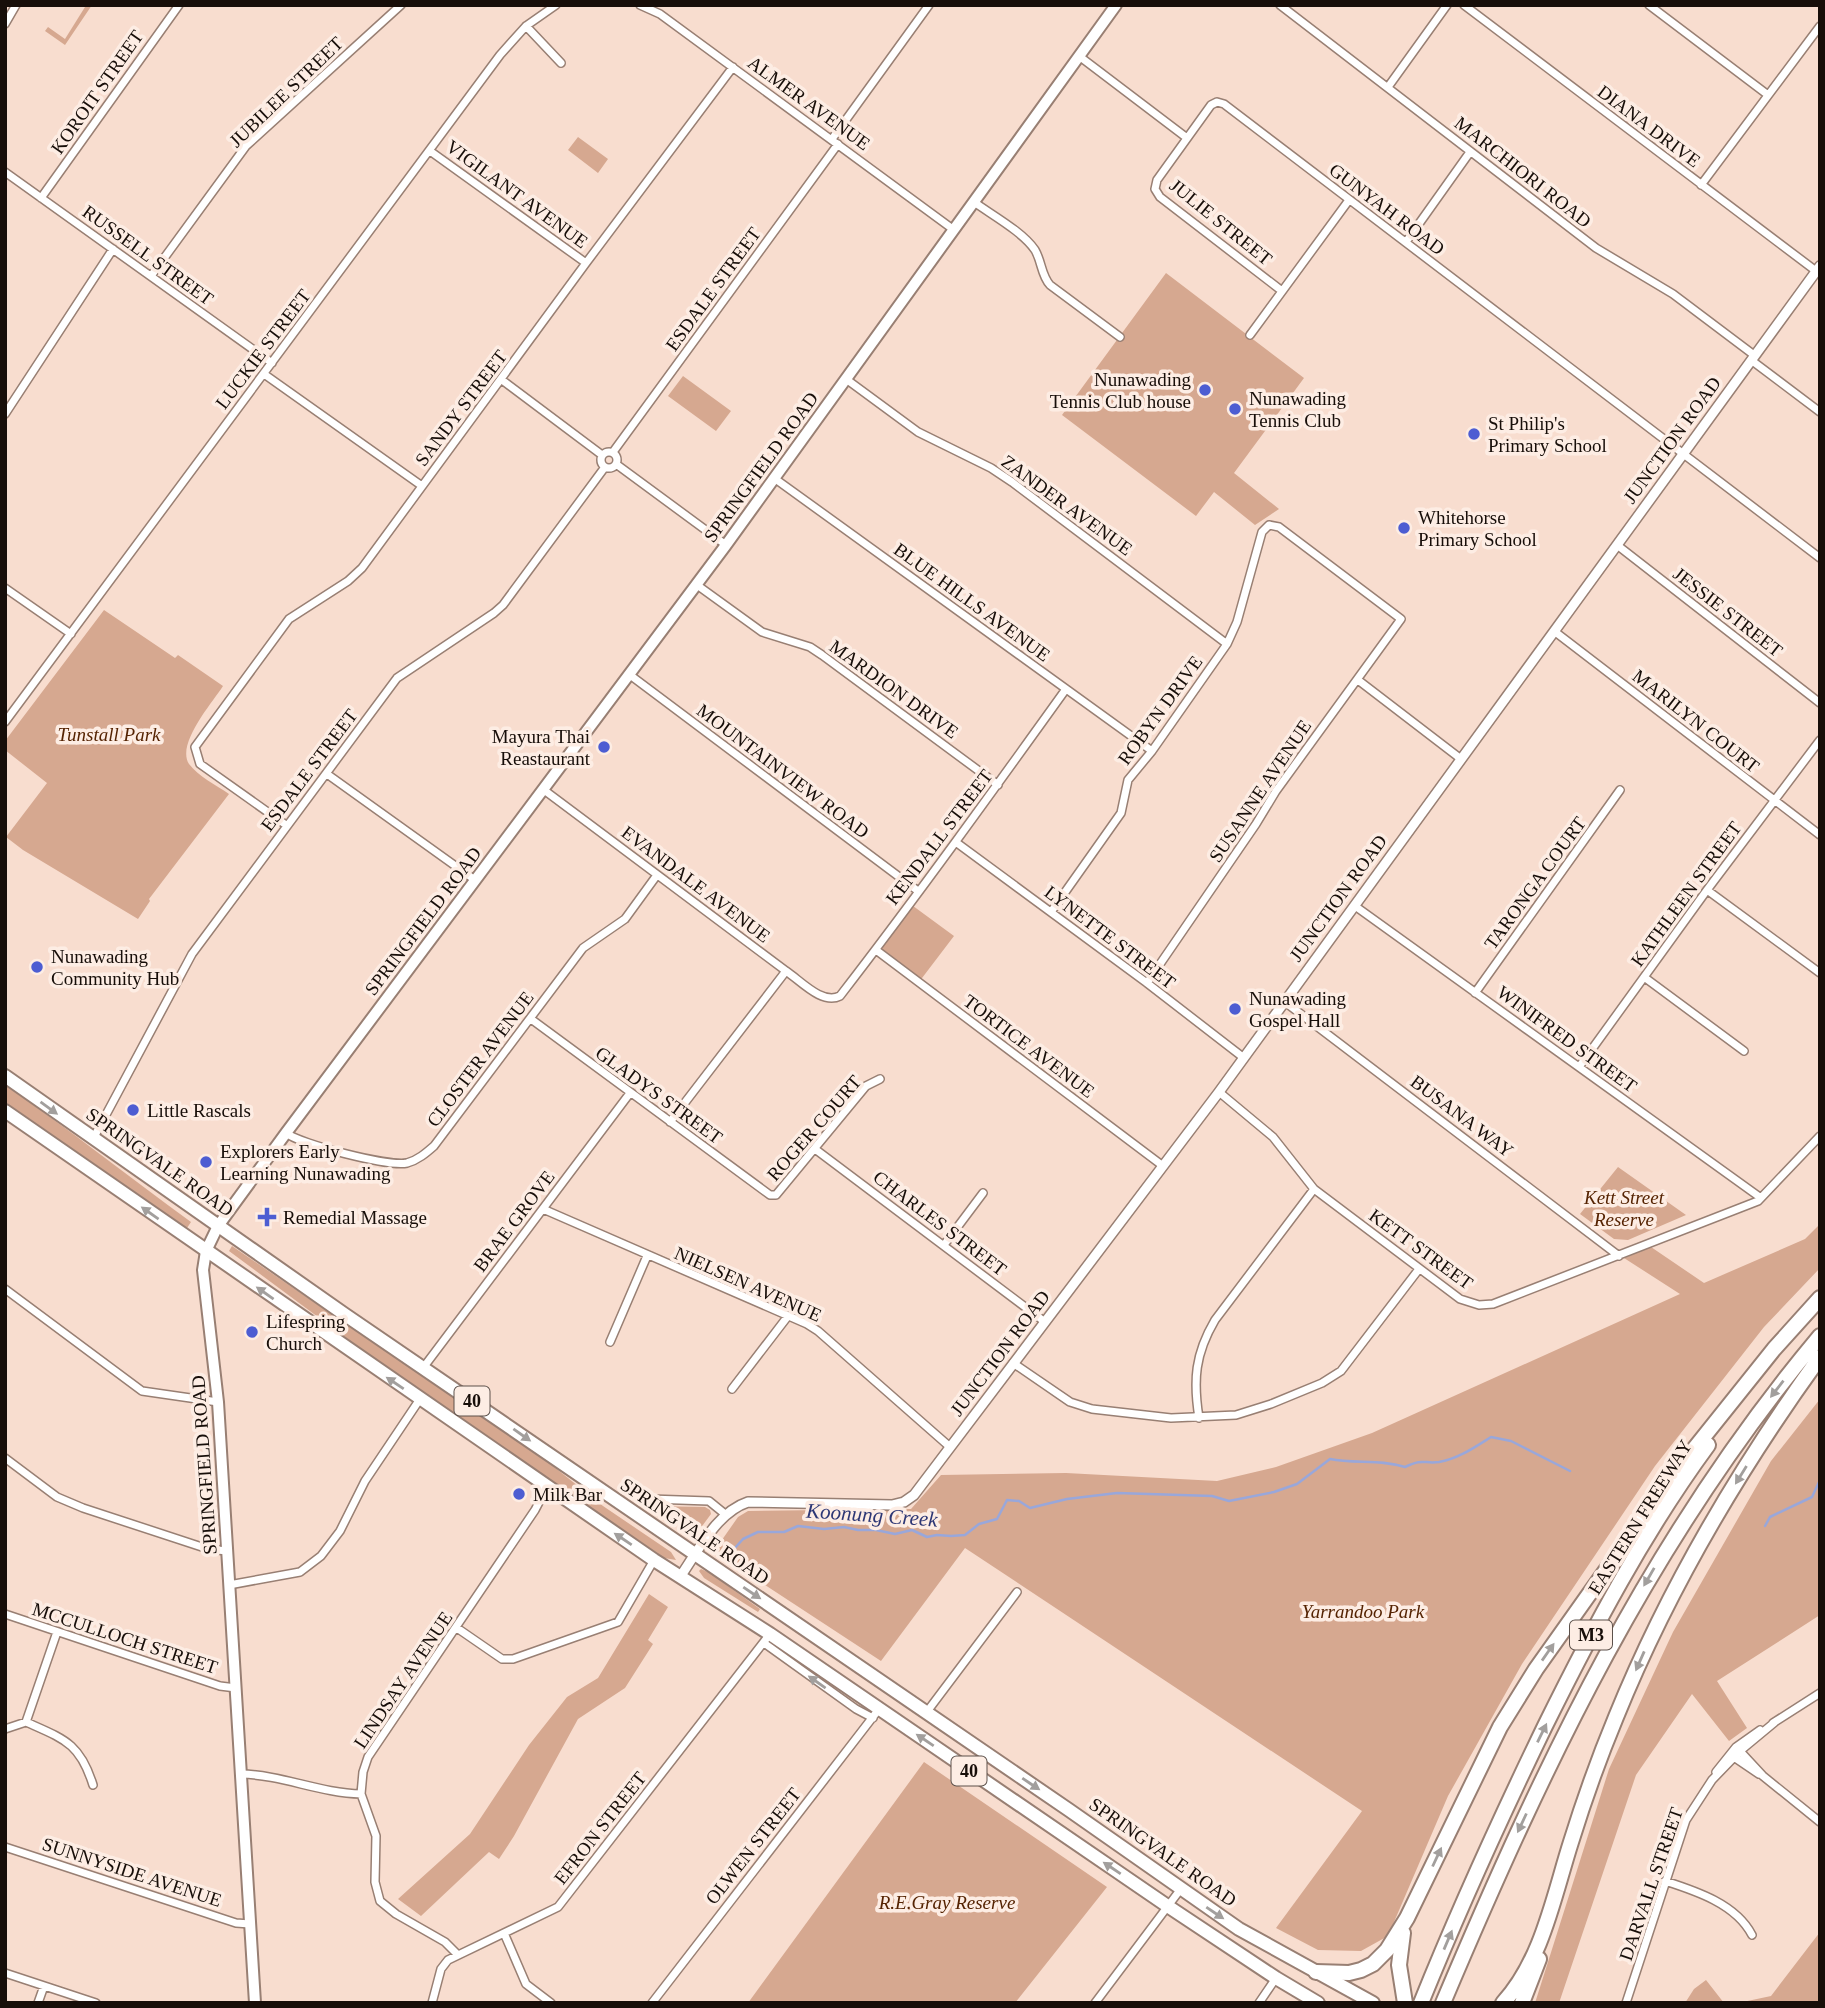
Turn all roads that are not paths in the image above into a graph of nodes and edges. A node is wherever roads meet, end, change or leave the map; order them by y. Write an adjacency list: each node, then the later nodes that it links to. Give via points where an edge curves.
1 (16, 5): 12 (street)
2 (179, 5): 26 (street, KOROIT STREET)
3 (401, 5): 34 (street, JUBILEE STREET, via 246,146)
4 (556, 5): 13 (street, LUCKIE STREET)
5 (642, 5): 17 (street, ALMER AVENUE)
6 (929, 5): 21 (street, ESDALE STREET)
7 (1116, 5): 15 (main road, SPRINGFIELD ROAD)
8 (1280, 5): 18 (street, MARCHIORI ROAD)
9 (1447, 5): 18 (street)
10 (1464, 5): 25 (street, DIANA DRIVE)
11 (1649, 5): 19 (street)
12 (5, 24)
13 (526, 26): 16 (street); 22 (street, LUCKIE STREET)
14 (1820, 26): 19 (street)
15 (1079, 57): 20 (street); 28 (main road, SPRINGFIELD ROAD)
16 (561, 63)
17 (733, 67): 21 (street, ALMER AVENUE); 32 (street, SANDY STREET)
18 (1388, 87): 23 (street, MARCHIORI ROAD)
19 (1768, 95): 25 (street)
20 (1187, 138): 27 (street, GUNYAH ROAD, via 1211,105 1224,104); 35 (street, JULIE STREET, via 1155,189)
21 (835, 142): 29 (street, ALMER AVENUE); 45 (street, ESDALE STREET)
22 (430, 151): 32 (street, VIGILANT AVENUE); 39 (street, LUCKIE STREET)
23 (1470, 152): 30 (street); 38 (street, MARCHIORI ROAD, via 1596,248 1673,294)
24 (5, 172): 26 (street, RUSSELL STREET)
25 (1701, 185): 33 (street, DIANA DRIVE)
26 (41, 198): 31 (street, RUSSELL STREET)
27 (1349, 200): 30 (street, GUNYAH ROAD); 35 (street)
28 (975, 202): 29 (main road, SPRINGFIELD ROAD); 37 (street, via 1030,244 1050,285)
29 (954, 230): 41 (main road, SPRINGFIELD ROAD)
30 (1406, 242): 46 (street, GUNYAH ROAD)
31 (113, 249): 34 (street, RUSSELL STREET); 44 (street)
32 (586, 263): 42 (street, SANDY STREET)
33 (1819, 268): 38 (street, JUNCTION ROAD)
34 (151, 276): 39 (street, RUSSELL STREET)
35 (1282, 291): 36 (street)
36 (1250, 335)
37 (1120, 337)
38 (1753, 358): 43 (street, MARCHIORI ROAD); 46 (street, JUNCTION ROAD)
39 (272, 363): 40 (street, LUCKIE STREET)
40 (264, 374): 51 (street); 59 (street, LUCKIE STREET)
41 (846, 379): 50 (main road, SPRINGFIELD ROAD); 60 (street, ZANDER AVENUE, via 918,432 1012,482)
42 (502, 380): 47 (street); 51 (street, SANDY STREET)
43 (1820, 412)
44 (5, 414)
45 (613, 452): 47 (street); 48 (street)
46 (1683, 453): 53 (street, JUNCTION ROAD); 54 (street, GUNYAH ROAD)
47 (602, 455): 49 (street)
48 (616, 464): 49 (street); 52 (street)
49 (605, 467): 69 (street, ESDALE STREET, via 503,605 397,678)
50 (774, 478): 52 (main road, SPRINGFIELD ROAD); 63 (street, BLUE HILLS AVENUE)
51 (422, 486): 74 (street, SANDY STREET, via 362,568 289,619 195,747 200,764)
52 (726, 545): 55 (main road, SPRINGFIELD ROAD)
53 (1617, 545): 58 (street, JUNCTION ROAD); 64 (street, JESSIE STREET)
54 (1820, 558)
55 (697, 585): 61 (main road, SPRINGFIELD ROAD); 70 (street, MARDION DRIVE, via 762,632 822,655)
56 (5, 588): 59 (street)
57 (1401, 619): 60 (street, ROBYN DRIVE, via 1279,527 1269,525 1262,532); 62 (street, SUSANNE AVENUE)
58 (1554, 631): 68 (street, JUNCTION ROAD); 73 (street, MARILYN COURT)
59 (71, 634): 65 (street, LUCKIE STREET)
60 (1227, 644): 67 (street, ROBYN DRIVE)
61 (630, 675): 71 (main road, SPRINGFIELD ROAD); 80 (street, MOUNTAINVIEW ROAD)
62 (1357, 680): 68 (street); 87 (street, SUSANNE AVENUE)
63 (1066, 689): 67 (street, BLUE HILLS AVENUE); 70 (street, KENDALL STREET)
64 (1820, 703)
65 (5, 722)
66 (1820, 740): 73 (street, KATHLEEN STREET)
67 (1152, 751): 82 (street, ROBYN DRIVE, via 1128,780 1121,813)
68 (1461, 759): 81 (street, JUNCTION ROAD)
69 (327, 774): 74 (street, ESDALE STREET); 78 (street)
70 (998, 785): 76 (street, KENDALL STREET)
71 (544, 790): 77 (street, EVANDALE AVENUE); 78 (main road, SPRINGFIELD ROAD)
72 (1620, 790): 88 (street, TARONGA COURT)
73 (1774, 801): 75 (street, MARILYN COURT); 79 (street, KATHLEEN STREET)
74 (286, 825): 103 (street, ESDALE STREET, via 192,954)
75 (1820, 835)
76 (957, 843): 80 (street, KENDALL STREET); 82 (street, LYNETTE STREET)
77 (657, 875): 84 (street, EVANDALE AVENUE); 91 (street, CLOSTER AVENUE, via 625,919 583,948)
78 (475, 880): 101 (main road, SPRINGFIELD ROAD)
79 (1707, 890): 85 (street); 86 (street, KATHLEEN STREET)
80 (918, 891): 83 (street, KENDALL STREET)
81 (1355, 905): 88 (street, WINIFRED STREET); 90 (street, JUNCTION ROAD)
82 (1051, 912): 87 (street, LYNETTE STREET)
83 (876, 950): 89 (street, KENDALL STREET); 105 (street, TORTICE AVENUE)
84 (786, 971): 89 (street, EVANDALE AVENUE, via 824,998); 100 (street)
85 (1820, 973)
86 (1644, 977): 92 (street); 94 (street, KATHLEEN STREET)
87 (1147, 983): 93 (street, LYNETTE STREET)
88 (1475, 993): 94 (street, WINIFRED STREET)
89 (833, 999)
90 (1285, 1002): 93 (street, JUNCTION ROAD); 115 (street, BUSANA WAY)
91 (531, 1019): 98 (street, GLADYS STREET); 101 (street, CLOSTER AVENUE, via 421,1158 405,1164 385,1163 299,1141)
92 (1744, 1051)
93 (1244, 1058): 97 (street, JUNCTION ROAD)
94 (1579, 1068): 109 (street, WINIFRED STREET)
95 (5, 1076): 103 (highway, SPRINGVALE ROAD / 40, one-way to 103)
96 (880, 1079): 104 (street, ROGER COURT, via 866,1086)
97 (1219, 1092): 105 (street, JUNCTION ROAD); 106 (street, KETT STREET, via 1273,1137)
98 (630, 1093): 100 (street, GLADYS STREET); 110 (street, BRAE GROVE)
99 (5, 1111): 113 (highway, 40, one-way to 99)
100 (670, 1122): 108 (street, GLADYS STREET)
101 (286, 1133): 111 (main road, SPRINGFIELD ROAD)
102 (1820, 1136): 109 (street, KETT STREET)
103 (93, 1139): 111 (highway, SPRINGVALE ROAD / 40)
104 (815, 1149): 108 (street, ROGER COURT, via 776,1195); 112 (street, CHARLES STREET)
105 (1163, 1166): 120 (street, JUNCTION ROAD)
106 (1314, 1189): 116 (street, KETT STREET); 129 (street, via 1202,1342 1197,1365)
107 (983, 1194): 112 (street)
108 (770, 1195)
109 (1761, 1198): 115 (street, KETT STREET)
110 (543, 1209): 114 (street, NIELSEN AVENUE); 125 (street, BRAE GROVE)
111 (218, 1226): 113 (main road, SPRINGFIELD ROAD); 125 (highway, SPRINGVALE ROAD / 40)
112 (944, 1245): 120 (street, CHARLES STREET)
113 (206, 1251): 127 (highway, 40, one-way to 113); 128 (main road, SPRINGFIELD ROAD, via 204,1294)
114 (647, 1256): 119 (street, NIELSEN AVENUE); 122 (street)
115 (1619, 1256): 116 (street, KETT STREET, via 1479,1306 1460,1299)
116 (1419, 1269): 129 (street, via 1341,1371 1271,1404 1236,1415)
117 (5, 1289): 128 (street, via 142,1391)
118 (1820, 1300): 161 (highway, one-way to 118, via 1482,1760 1536,1669 1678,1469 1774,1349); 181 (highway, EASTERN FREEWAY / M3, one-way to 118, via 1494,1831 1624,1576 1704,1450)
119 (788, 1316): 126 (street); 130 (street, NIELSEN AVENUE, via 818,1331)
120 (1045, 1322): 124 (street, JUNCTION ROAD)
121 (1820, 1336): 182 (highway, EASTERN FREEWAY / M3, one-way to 182, via 1696,1501 1619,1628 1516,1835)
122 (610, 1342)
123 (1820, 1357): 160 (highway, one-way to 160, via 1754,1454 1668,1600 1599,1760)
124 (1013, 1363): 129 (street, via 1070,1402 1092,1409); 130 (street, JUNCTION ROAD)
125 (424, 1368): 136 (highway, SPRINGVALE ROAD / 40, one-way to 136)
126 (732, 1389)
127 (420, 1399): 132 (highway, 40); 139 (street, via 321,1556 300,1573)
128 (218, 1402): 135 (main road, SPRINGFIELD ROAD)
129 (1199, 1418)
130 (950, 1447): 134 (street, JUNCTION ROAD, via 904,1502 748,1502)
131 (5, 1458): 135 (street, via 57,1497 83,1508 208,1549)
132 (547, 1487): 137 (highway, 40, one-way to 132); 142 (street, LINDSAY AVENUE)
133 (650, 1499): 134 (street, via 709,1502)
134 (725, 1514): 136 (street)
135 (227, 1550): 139 (main road, SPRINGFIELD ROAD)
136 (695, 1555): 138 (street); 148 (highway, SPRINGVALE ROAD / 40, one-way to 148)
137 (653, 1560): 138 (highway, 40); 142 (street, via 618,1622 513,1659 502,1659)
138 (680, 1577): 144 (highway, 40)
139 (229, 1585): 145 (main road, SPRINGFIELD ROAD)
140 (1017, 1592): 148 (street)
141 (5, 1614): 143 (street, MCCULLOCH STREET)
142 (457, 1628): 154 (street, LINDSAY AVENUE, via 368,1757)
143 (57, 1632): 145 (street, MCCULLOCH STREET); 149 (street)
144 (767, 1638): 147 (highway, 40, one-way to 144); 163 (street, EFRON STREET, via 566,1899 551,1912)
145 (236, 1688): 152 (main road, SPRINGFIELD ROAD)
146 (1820, 1693): 151 (street, DARVALL STREET, via 1752,1734)
147 (876, 1713): 159 (highway, 40, one-way to 147); 176 (street, OLWEN STREET)
148 (926, 1713): 158 (highway, SPRINGVALE ROAD / 40, one-way to 158)
149 (26, 1722): 150 (street); 153 (street, via 75,1748)
150 (5, 1729)
151 (1735, 1752): 155 (street); 157 (street, DARVALL STREET, via 1716,1770 1686,1820)
152 (241, 1774): 154 (street); 162 (main road, SPRINGFIELD ROAD)
153 (93, 1785)
154 (361, 1794): 165 (street, LINDSAY AVENUE, via 376,1836 375,1882 380,1901)
155 (1820, 1822)
156 (5, 1847): 162 (street, SUNNYSIDE AVENUE)
157 (1665, 1881): 164 (street, via 1708,1896 1744,1922); 185 (street, DARVALL STREET)
158 (1180, 1890): 159 (street); 166 (highway, SPRINGVALE ROAD / 40, one-way to 166)
159 (1169, 1907): 168 (highway, 40); 177 (street)
160 (1548, 1917): 183 (highway, via 1527,1967); 184 (highway)
161 (1407, 1918): 166 (highway, via 1373,1964 1354,1972); 170 (highway, via 1399,1953)
162 (250, 1924): 173 (main road, SPRINGFIELD ROAD)
163 (504, 1933): 165 (street, EFRON STREET); 175 (street, via 526,1984)
164 (1752, 1935)
165 (457, 1954): 174 (street, via 441,1969)
166 (1315, 1972): 180 (highway, SPRINGVALE ROAD / 40)
167 (5, 1973): 169 (street)
168 (1276, 1978): 178 (street); 179 (highway, 40)
169 (44, 1986): 171 (street); 172 (street)
170 (1405, 2001)
171 (38, 2003)
172 (96, 2003)
173 (255, 2003)
174 (432, 2003)
175 (551, 2003)
176 (652, 2003)
177 (1095, 2003)
178 (1259, 2003)
179 (1318, 2003)
180 (1373, 2003)
181 (1421, 2003)
182 (1443, 2003)
183 (1503, 2003)
184 (1522, 2003)
185 (1626, 2003)

